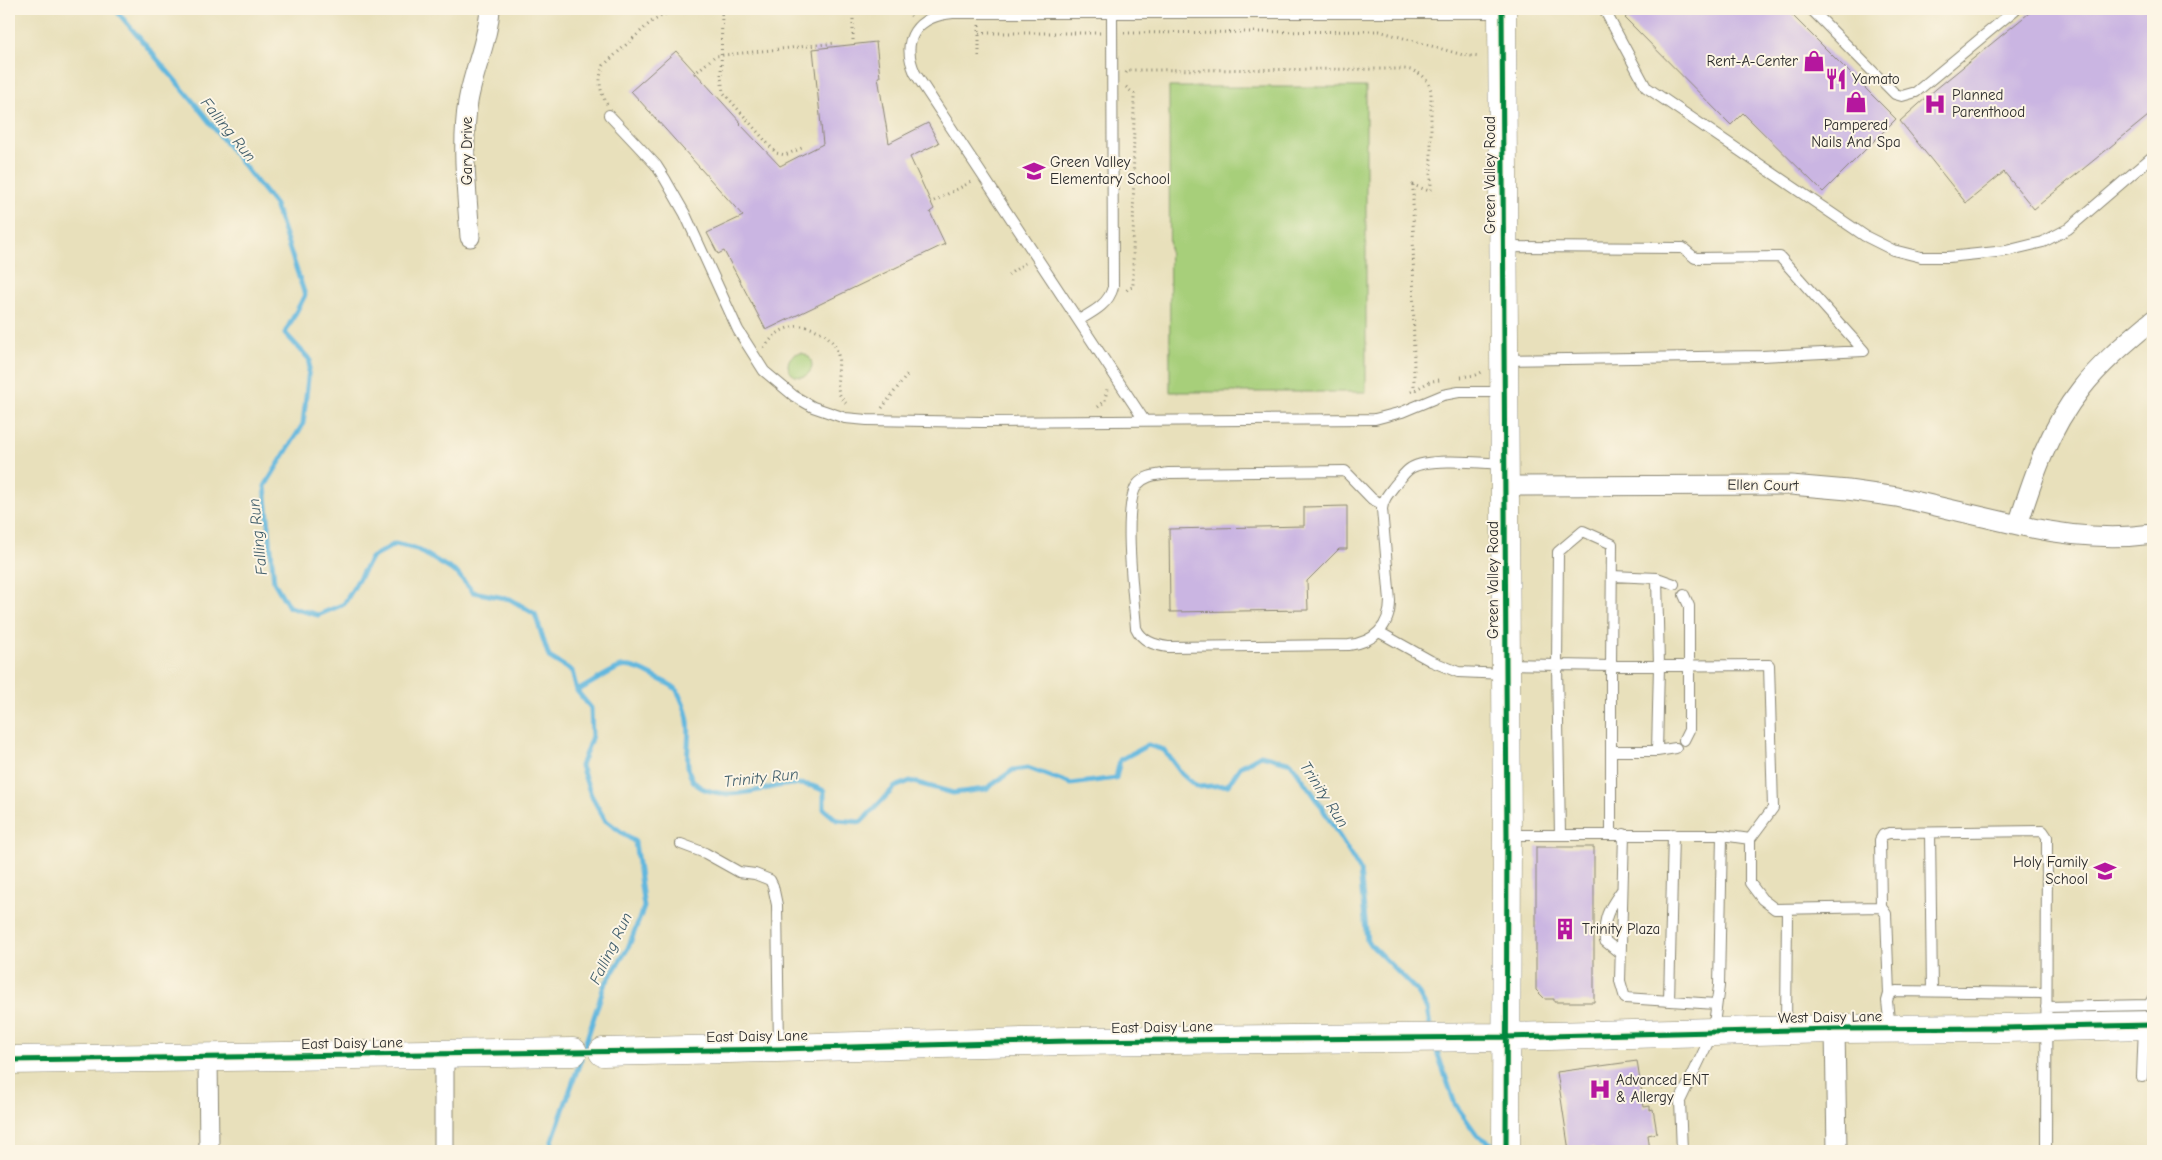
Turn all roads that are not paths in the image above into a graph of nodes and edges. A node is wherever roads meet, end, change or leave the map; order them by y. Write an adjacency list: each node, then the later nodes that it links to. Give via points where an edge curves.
1 (490, 9): 9 (street, Gary Drive, via 465,123)
2 (1604, 9): 8 (lane, via 1646,87 1865,236 1893,250 1948,257 2006,251 2043,242 2068,229)
3 (1811, 9): 4 (lane, via 1895,94 1902,96 1916,92)
4 (2016, 9)
5 (1502, 11): 6 (lane); 10 (street, Green Valley Road)
6 (1112, 13): 11 (lane, via 1113,287 1101,307); 11 (lane, via 946,14 927,19 919,26 909,49 915,73)
7 (609, 115): 15 (lane, via 665,179 738,330 760,365 779,385 800,400 845,418 867,420)
8 (2153, 156)
9 (470, 237)
10 (1503, 247): 13 (street, Green Valley Road); 13 (lane, via 1683,248 1695,258 1780,257 1864,351)
11 (1079, 320): 15 (lane)
12 (2153, 320): 18 (street, via 2096,372 2068,406 2041,458)
13 (1493, 366): 14 (street, Green Valley Road)
14 (1504, 392): 15 (lane, via 1443,395 1375,419); 16 (street, Green Valley Road)
15 (1144, 420)
16 (1505, 475): 17 (lane, via 1436,463 1420,464 1404,474); 18 (street, Ellen Court, via 1791,485 1896,497); 29 (street, Green Valley Road)
17 (1382, 504): 24 (lane, via 1390,608 1386,622); 24 (lane, via 1372,499 1345,470 1169,473 1148,476 1137,485 1130,518 1136,628 1153,644 1168,647 1349,645 1365,642)
18 (2018, 525): 19 (street, Ellen Court, via 2104,536)
19 (2153, 534)
20 (1612, 576): 21 (lane); 25 (lane, via 1612,544 1583,531 1558,552); 26 (lane)
21 (1657, 578): 22 (lane); 27 (lane)
22 (1674, 584)
23 (1684, 595): 28 (lane, via 1689,606)
24 (1378, 632): 29 (lane, via 1458,672)
25 (1556, 665): 26 (lane); 29 (lane); 39 (lane)
26 (1610, 666): 27 (lane); 32 (lane)
27 (1659, 666): 28 (lane); 33 (lane)
28 (1688, 666): 30 (lane, via 1690,730); 41 (lane, via 1769,665 1773,808)
29 (1506, 669): 38 (street, Green Valley Road)
30 (1684, 740)
31 (1676, 748): 33 (lane)
32 (1612, 751): 33 (lane); 35 (lane)
33 (1658, 751)
34 (1930, 833): 44 (lane, via 1883,835 1880,840); 47 (lane); 49 (lane, via 2043,831 2047,837)
35 (1612, 834): 36 (lane); 39 (lane)
36 (1624, 834): 37 (lane); 43 (lane)
37 (1674, 834): 40 (lane); 51 (lane)
38 (1507, 835): 39 (lane); 59 (street, Green Valley Road)
39 (1560, 835)
40 (1722, 835): 41 (lane); 52 (lane)
41 (1750, 839): 45 (lane, via 1750,883 1775,909)
42 (681, 844): 60 (lane, via 706,853 739,872 763,877 773,886 777,905)
43 (1622, 890): 46 (lane); 46 (lane, via 1608,910 1604,924 1605,941)
44 (1881, 907): 45 (lane); 48 (lane, via 1886,914)
45 (1787, 910): 57 (lane)
46 (1621, 954): 51 (lane, via 1620,981 1625,998)
47 (1932, 991): 48 (lane, via 1896,990); 49 (lane)
48 (1889, 994): 55 (lane)
49 (2046, 994): 53 (lane)
50 (2153, 998): 53 (lane, via 2149,1005)
51 (1669, 1001): 52 (lane)
52 (1716, 1004): 58 (lane)
53 (2046, 1017): 54 (street, West Daisy Lane); 55 (street, West Daisy Lane); 72 (lane)
54 (2149, 1025): 66 (lane)
55 (1890, 1028): 56 (street, West Daisy Lane)
56 (1836, 1029): 57 (street, West Daisy Lane); 71 (street)
57 (1786, 1030): 58 (street, West Daisy Lane)
58 (1713, 1032): 59 (street, West Daisy Lane); 70 (lane, via 1680,1101)
59 (1506, 1037): 60 (street, East Daisy Lane, via 1068,1041); 67 (street, Green Valley Road)
60 (779, 1049): 62 (street, East Daisy Lane)
61 (573, 1052): 62 (street, East Daisy Lane); 63 (street, East Daisy Lane)
62 (603, 1052)
63 (444, 1054): 64 (street, East Daisy Lane); 69 (street)
64 (208, 1057): 65 (street, East Daisy Lane); 68 (street)
65 (9, 1060)
66 (2142, 1077)
67 (1506, 1147)
68 (209, 1151)
69 (444, 1151)
70 (1682, 1151)
71 (1837, 1151)
72 (2046, 1151)

